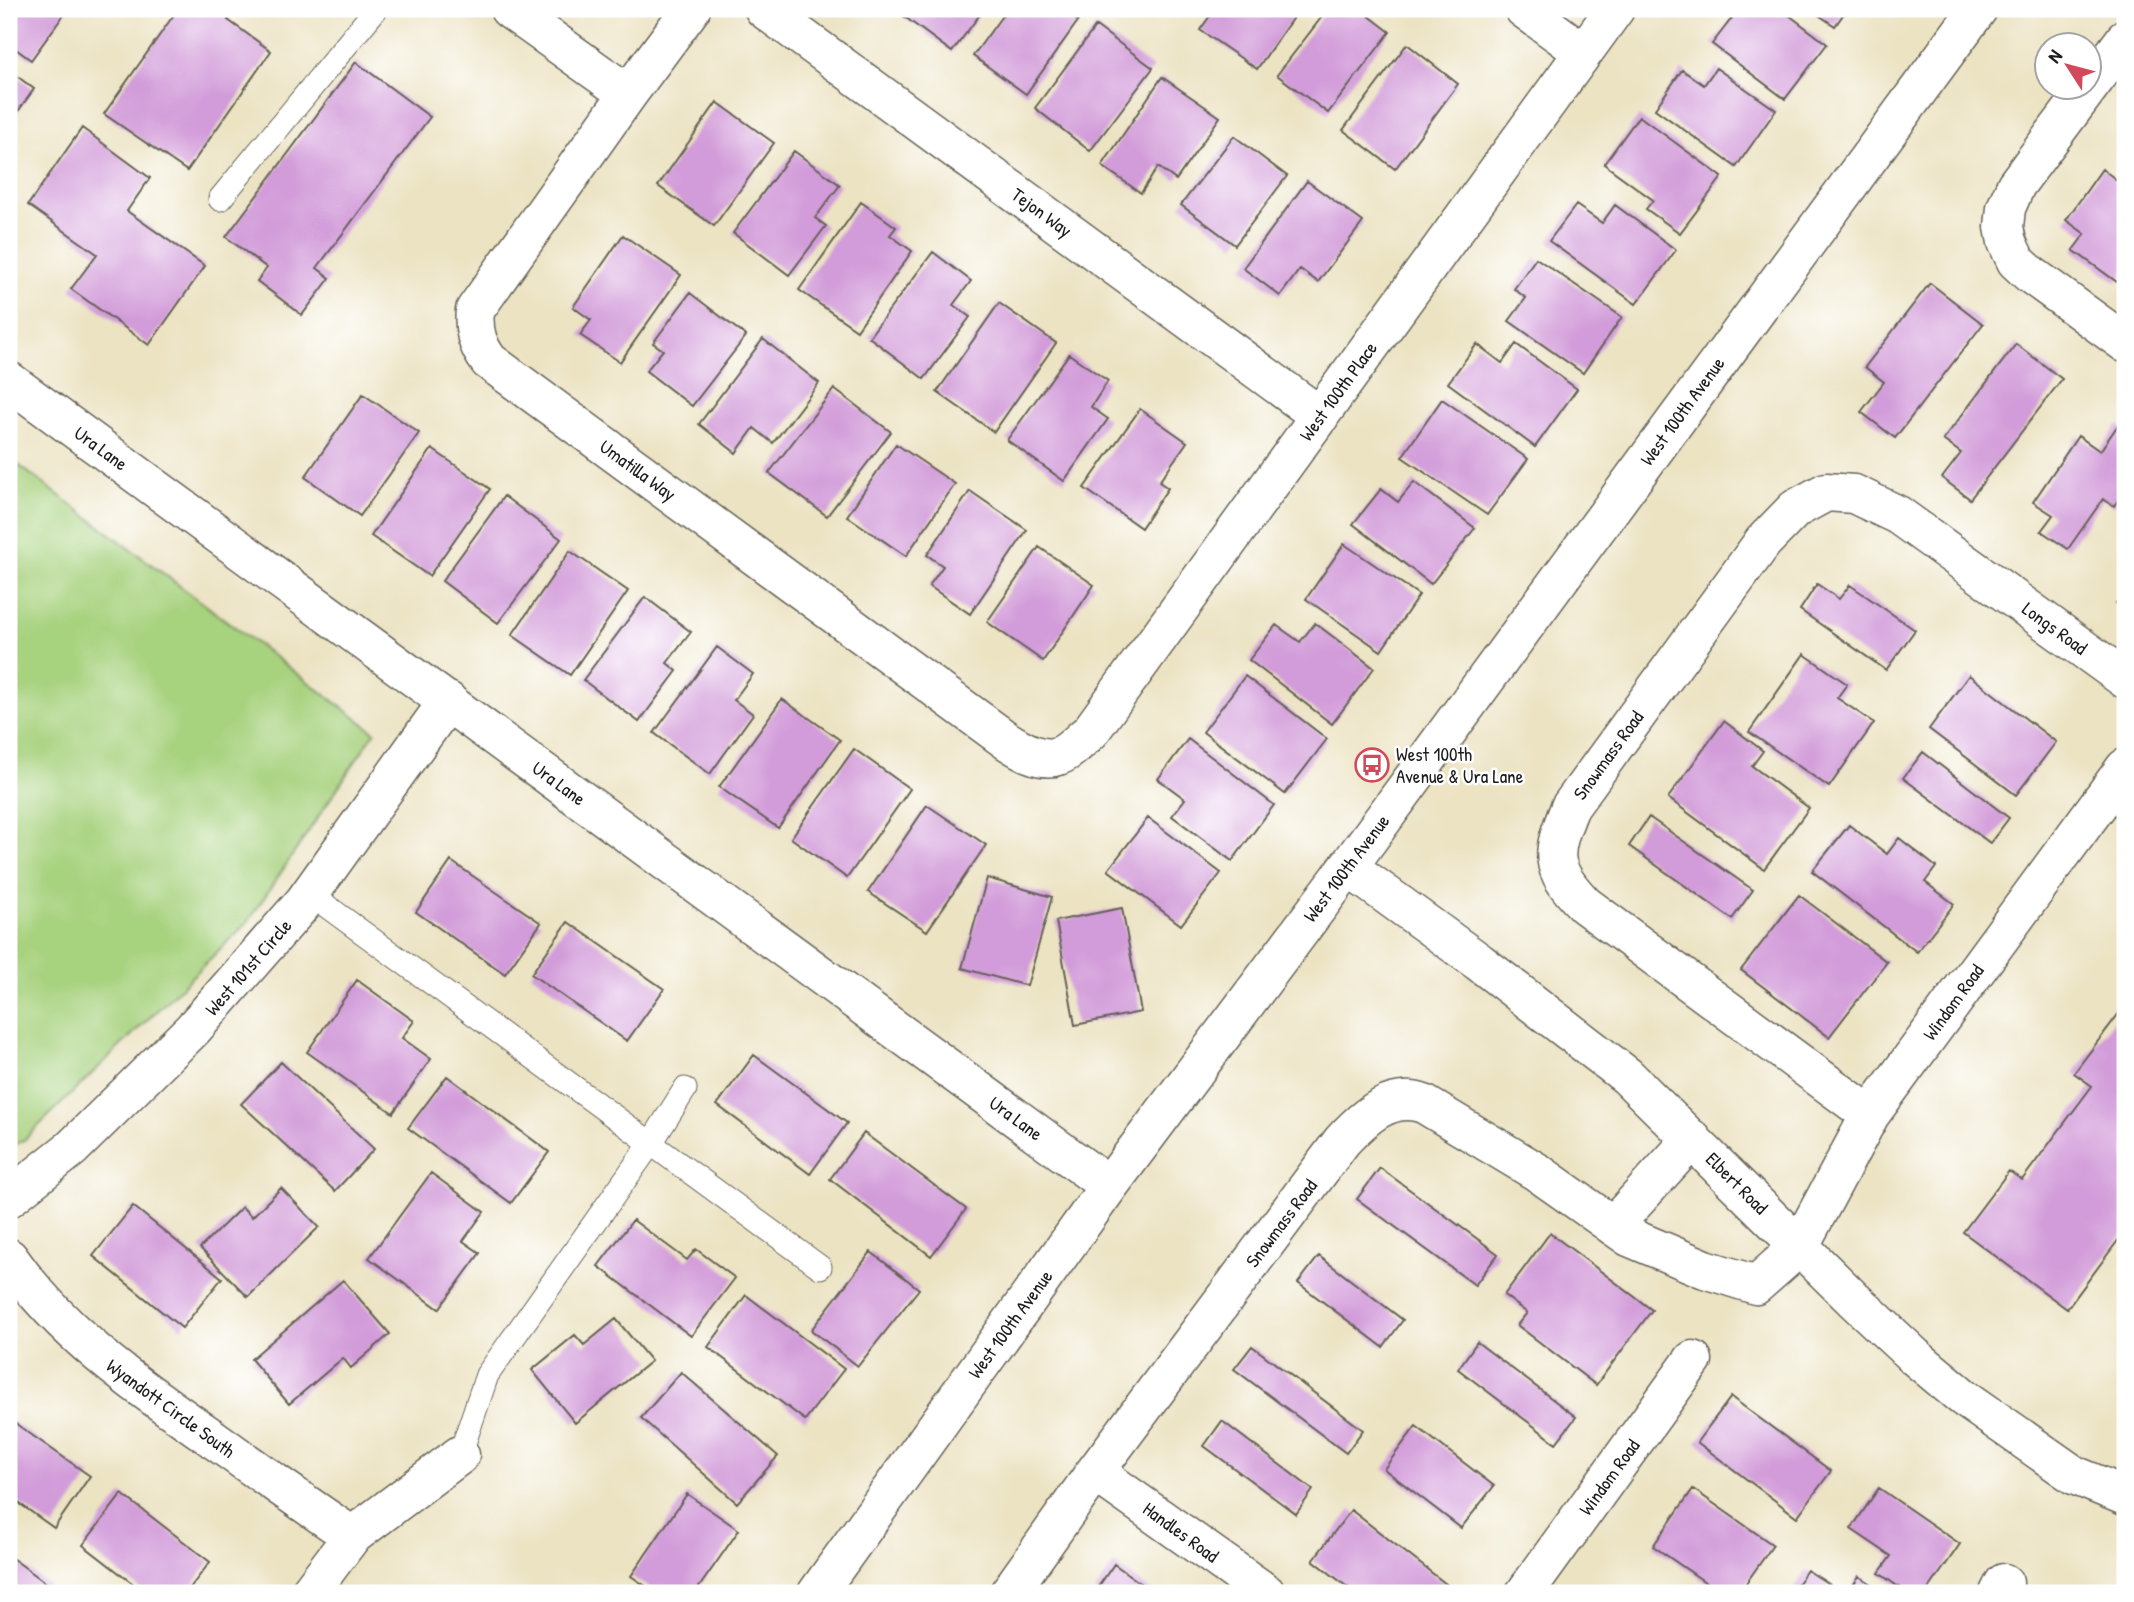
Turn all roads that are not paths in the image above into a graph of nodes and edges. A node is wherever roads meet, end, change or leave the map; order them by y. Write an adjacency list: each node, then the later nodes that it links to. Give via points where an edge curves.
1 (376, 9): 11 (lane)
2 (509, 9): 10 (street)
3 (691, 9): 10 (street, Umatilla Way)
4 (764, 9): 14 (street, Tejon Way)
5 (1524, 9): 9 (street)
6 (1615, 9): 9 (street, West 100th Place)
7 (1978, 9): 20 (street, West 100th Avenue)
8 (2125, 39): 12 (street, via 2016,185 2004,227 2016,261)
9 (1583, 52): 14 (street, West 100th Place)
10 (628, 93): 18 (street, Umatilla Way, via 475,310 473,327 480,349 489,361 1006,740 1028,754)
11 (220, 199)
12 (2125, 343)
13 (9, 381): 17 (street, Ura Lane)
14 (1320, 416): 18 (street, West 100th Place, via 1090,733 1059,756)
15 (1984, 577): 16 (street, Longs Road); 23 (street, Snowmass Road, via 1898,515 1854,494 1826,492 1795,509 1763,542 1570,807 1557,839 1556,862 1564,884 1585,905)
16 (2125, 679)
17 (448, 701): 21 (street, West 101st Circle); 26 (street, Ura Lane)
18 (1049, 757)
19 (2125, 768): 23 (street, Windom Road)
20 (1348, 867): 24 (street, Elbert Road, via 1627,1076); 26 (street, West 100th Avenue)
21 (310, 894): 25 (lane); 27 (street, West 101st Circle, via 193,1029 72,1148)
22 (685, 1089): 25 (lane)
23 (1870, 1115): 29 (street, Windom Road)
24 (1692, 1139): 28 (street); 29 (street, Elbert Road)
25 (651, 1143): 31 (lane); 33 (lane, via 486,1375)
26 (1109, 1186): 38 (street, West 100th Avenue)
27 (9, 1198)
28 (1613, 1226): 29 (street, Snowmass Road, via 1705,1269 1756,1285); 34 (street, Snowmass Road, via 1537,1172 1424,1104 1410,1099 1380,1107 1342,1141)
29 (1799, 1247): 35 (street, Elbert Road, via 1963,1397 2074,1475)
30 (9, 1258): 36 (street, Wyandott Circle South, via 23,1279 87,1345 143,1391)
31 (820, 1267)
32 (1693, 1360): 41 (street, Windom Road)
33 (460, 1455): 36 (street)
34 (1096, 1472): 39 (street, Snowmass Road); 40 (street, Handles Road)
35 (2125, 1496)
36 (352, 1536): 37 (street)
37 (309, 1593)
38 (817, 1593)
39 (1009, 1593)
40 (1266, 1593)
41 (1525, 1593)

